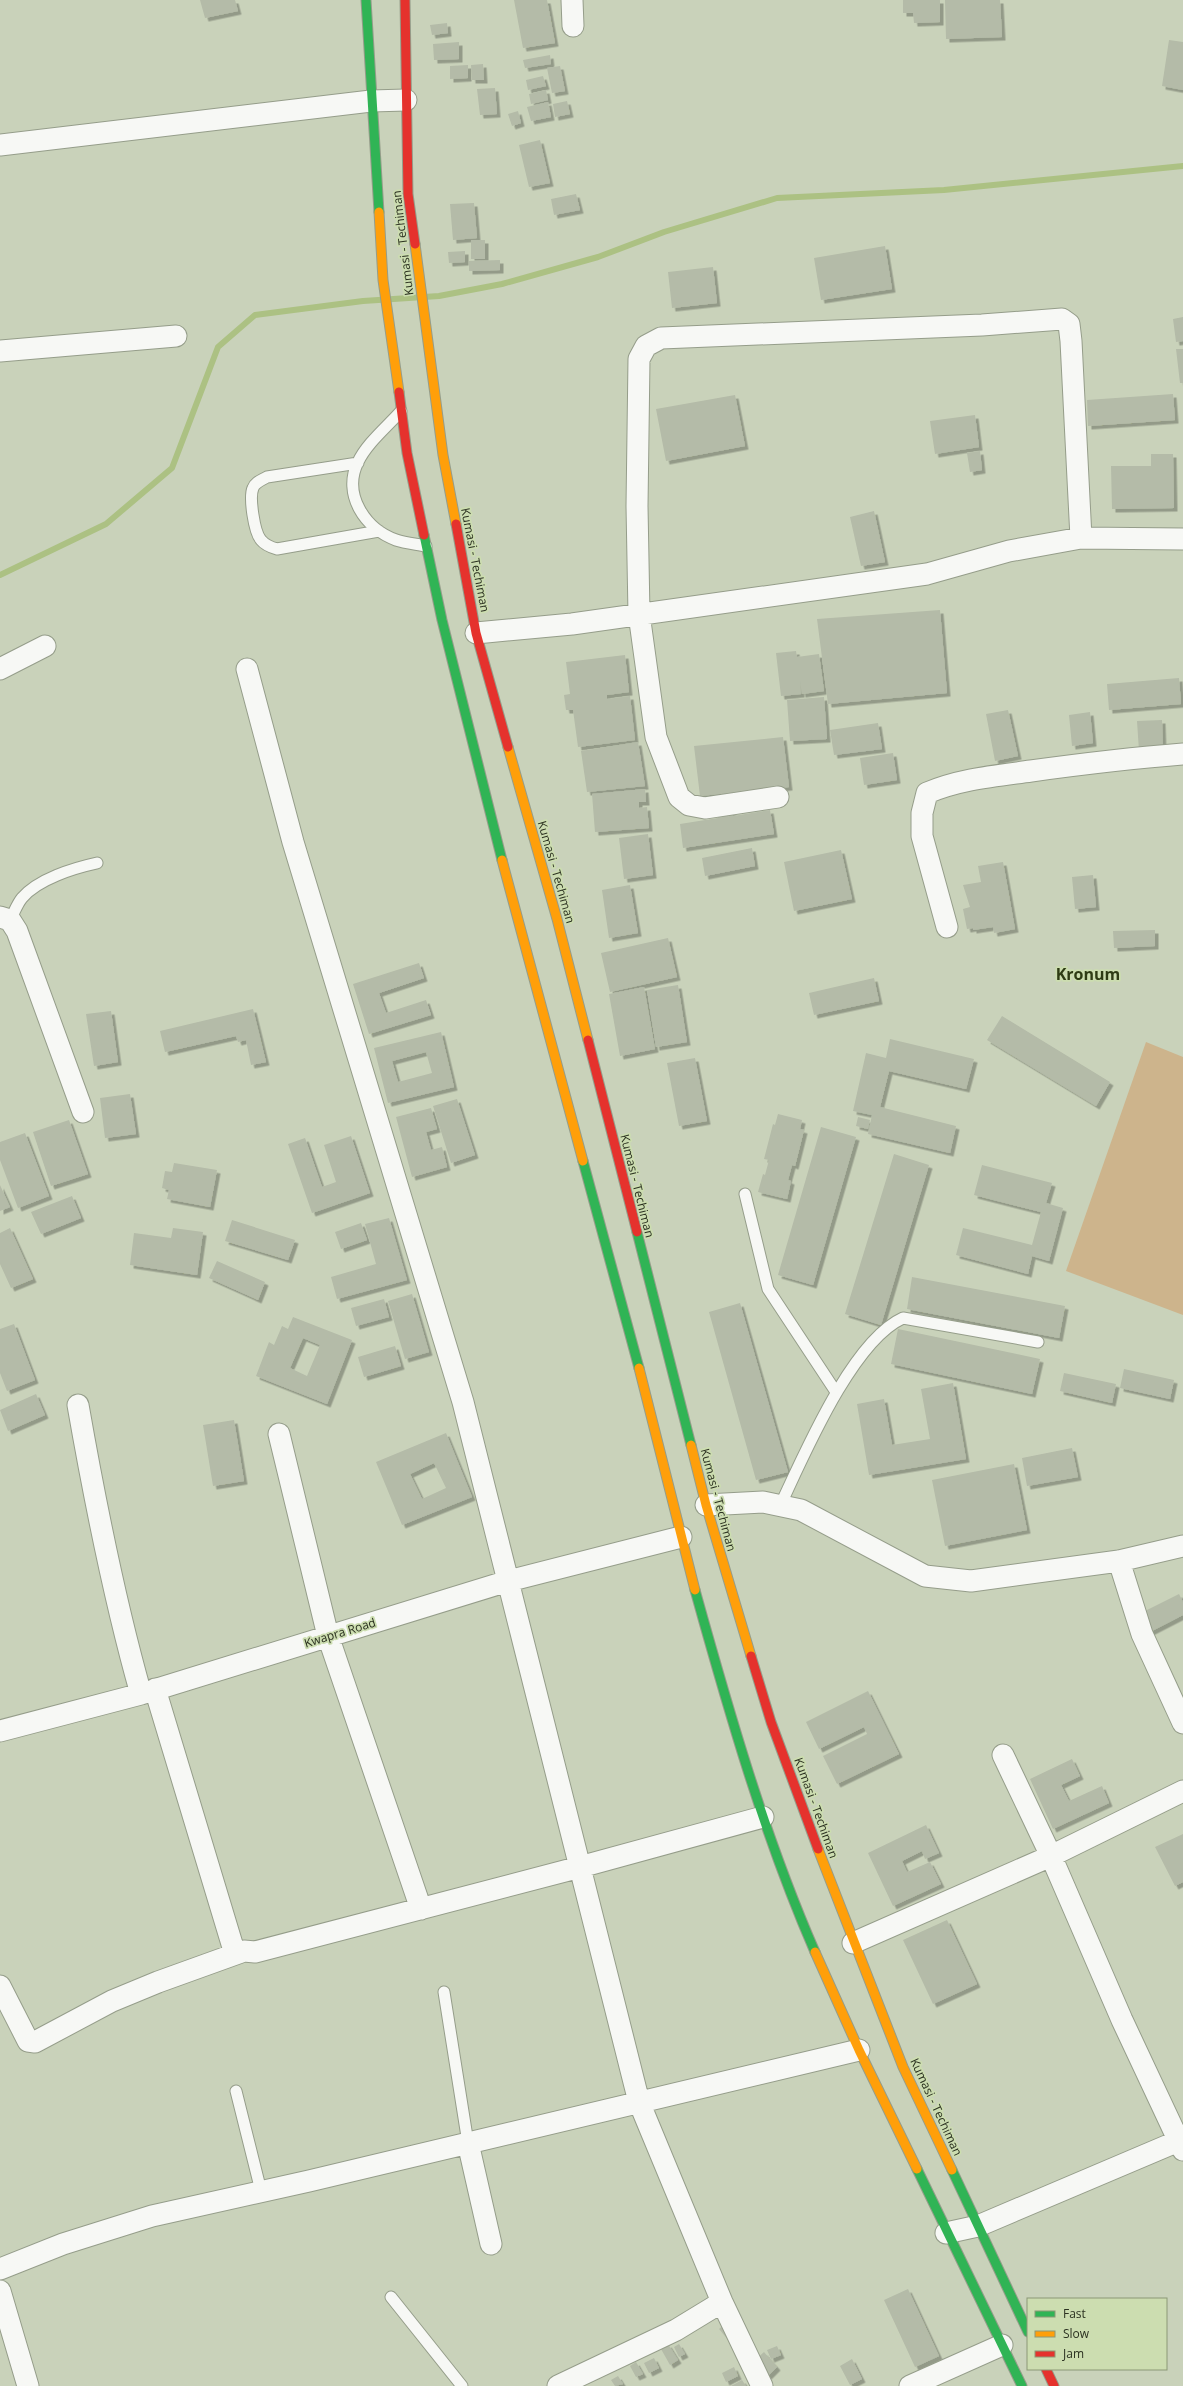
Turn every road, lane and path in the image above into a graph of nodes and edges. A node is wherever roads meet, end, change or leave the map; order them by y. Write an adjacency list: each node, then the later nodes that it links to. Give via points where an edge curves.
1 (366, 0): 6 (highway)
2 (405, 0): 5 (highway, Kumasi - Techiman)
3 (572, 0): 4 (street)
4 (573, 26)
5 (406, 100): 6 (street); 17 (highway, Kumasi - Techiman, via 408,194 417,275 443,455)
6 (371, 101): 7 (street); 10 (highway, via 383,280)
7 (0, 145)
8 (176, 336): 9 (street)
9 (0, 351)
10 (402, 411): 11 (lane, via 382,431); 15 (highway, via 407,452)
11 (358, 463): 12 (lane, via 352,483 355,501 363,517); 12 (lane, via 268,477 258,482 253,487 251,496 256,531 264,544 277,549)
12 (379, 531): 15 (lane, via 395,540)
13 (1082, 538): 14 (street); 16 (street, via 1009,551 927,574); 16 (street, via 1071,341 1069,324 1062,319 982,325 661,338 646,346 639,359)
14 (1183, 539)
15 (426, 546): 34 (highway, via 442,620 520,930 652,1416)
16 (639, 614): 17 (street, via 572,624); 22 (street, via 656,737 679,797 689,806 705,808)
17 (476, 633): 32 (highway, Kumasi - Techiman, via 557,919)
18 (45, 646): 19 (street)
19 (0, 669)
20 (247, 669): 37 (street, via 293,842 463,1402)
21 (1183, 754): 25 (street, via 1112,760 972,779 949,784 927,793 922,813 922,836)
22 (778, 797)
23 (97, 863): 24 (lane, via 71,868 31,890 21,898)
24 (5, 919): 26 (street, via 17,931)
25 (947, 927)
26 (83, 1112)
27 (745, 1194): 29 (lane, via 768,1289)
28 (1038, 1342): 29 (lane, via 903,1318 891,1323 879,1335)
29 (836, 1392): 33 (lane)
30 (78, 1405): 39 (street, via 121,1622)
31 (279, 1434): 38 (street)
32 (706, 1505): 33 (street, via 763,1502); 48 (highway, Kumasi - Techiman, via 771,1722)
33 (780, 1506): 36 (street, via 801,1510 925,1576 971,1581)
34 (681, 1537): 37 (street, Kwapra Road); 44 (highway, via 722,1688)
35 (1183, 1546): 36 (street)
36 (1118, 1561): 40 (street, via 1142,1634)
37 (508, 1581): 38 (street, Kwapra Road); 46 (street)
38 (328, 1636): 39 (street, Kwapra Road); 47 (street)
39 (148, 1691): 41 (street, Kwapra Road); 49 (street)
40 (1183, 1723)
41 (0, 1731)
42 (1003, 1754): 45 (street)
43 (1183, 1791): 45 (street)
44 (763, 1817): 46 (street); 52 (highway, via 804,1926)
45 (1051, 1856): 48 (street); 56 (street, via 1122,2020)
46 (580, 1867): 47 (street); 54 (street)
47 (421, 1909): 49 (street, via 255,1952 244,1951)
48 (853, 1943): 58 (highway, Kumasi - Techiman, via 903,2067)
49 (235, 1954): 50 (street, via 112,2001 35,2042 28,2041)
50 (0, 1986)
51 (444, 1992): 55 (lane)
52 (859, 2050): 54 (street); 59 (highway)
53 (236, 2091): 57 (lane)
54 (639, 2102): 55 (street); 64 (street)
55 (468, 2143): 57 (street); 60 (street)
56 (1182, 2143): 58 (street)
57 (261, 2191): 61 (street, via 152,2216 63,2244)
58 (978, 2226): 59 (street); 65 (highway, Kumasi - Techiman)
59 (946, 2233): 66 (highway)
60 (491, 2244)
61 (0, 2269)
62 (0, 2291): 68 (street)
63 (391, 2297): 69 (lane)
64 (722, 2302): 70 (street, via 676,2330); 71 (street)
65 (1027, 2330)
66 (1002, 2345): 72 (street); 73 (highway)
67 (1046, 2370): 74 (highway)
68 (28, 2386)
69 (462, 2386)
70 (558, 2386)
71 (762, 2386)
72 (910, 2386)
73 (1022, 2386)
74 (1054, 2386)

